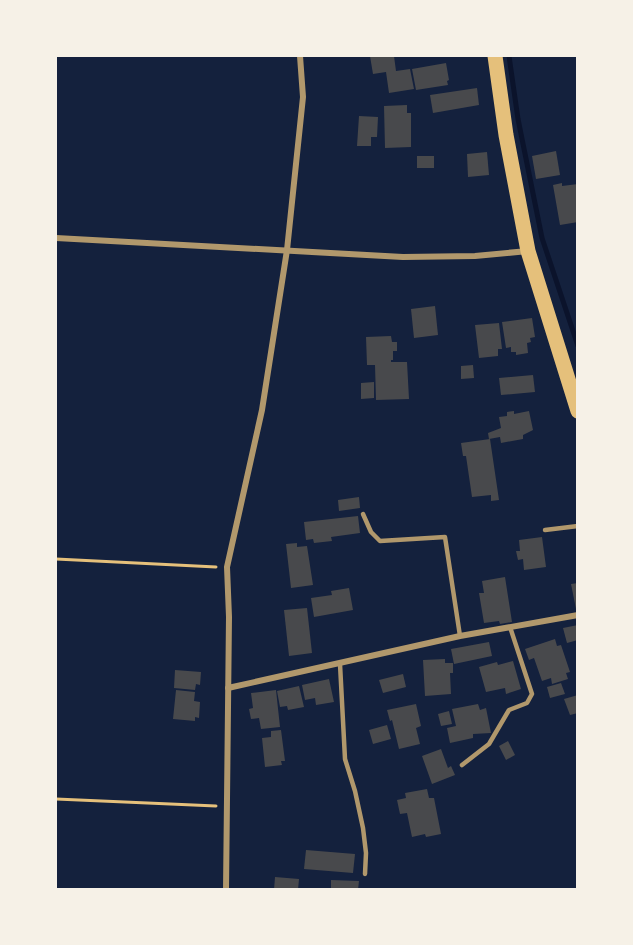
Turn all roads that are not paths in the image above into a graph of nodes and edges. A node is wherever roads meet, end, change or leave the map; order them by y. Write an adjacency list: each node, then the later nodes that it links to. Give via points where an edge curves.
1 (300, 56): 4 (street, via 303,97)
2 (495, 56): 5 (main road)
3 (56, 238): 4 (street)
4 (287, 250): 5 (street, via 403,257); 14 (street, via 262,410 227,567)
5 (528, 251): 6 (main road)
6 (578, 411)
7 (363, 514): 12 (lane, via 380,541 445,537)
8 (578, 526): 9 (lane)
9 (545, 530)
10 (578, 615): 11 (street)
11 (510, 627): 12 (street); 15 (lane, via 532,694 527,703 508,710 489,744)
12 (460, 636): 13 (street)
13 (340, 664): 14 (street); 16 (lane, via 345,759 363,828)
14 (228, 688): 17 (street)
15 (462, 765)
16 (365, 874)
17 (226, 890)

